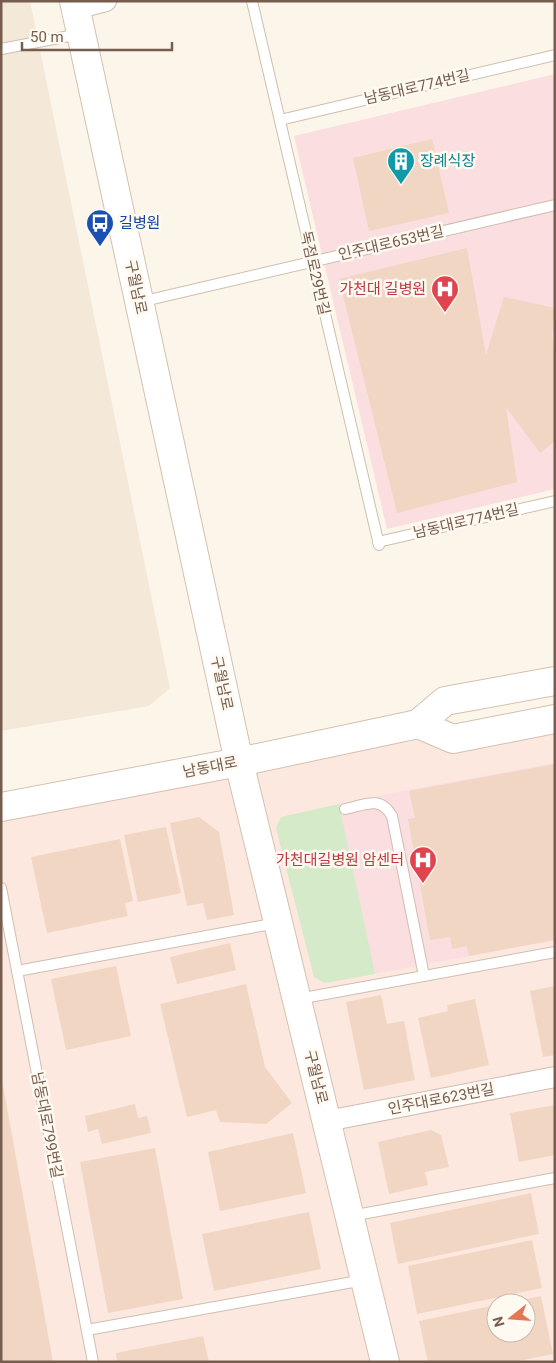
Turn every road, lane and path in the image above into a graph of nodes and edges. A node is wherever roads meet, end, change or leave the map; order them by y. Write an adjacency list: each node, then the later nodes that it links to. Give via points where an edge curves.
1 (106, 1): 3 (street)
2 (252, 1): 6 (lane, 독점로29번길)
3 (77, 15): 4 (lane); 9 (street, 구월남로)
4 (1, 49)
5 (555, 55): 6 (lane, 남동대로774번길)
6 (280, 120): 8 (lane, 독점로29번길)
7 (555, 205): 8 (lane, 인주대로653번길)
8 (313, 262): 9 (lane, 인주대로653번길); 11 (lane, 독점로29번길)
9 (139, 303): 15 (street, 구월남로)
10 (555, 501): 11 (lane, 남동대로774번길)
11 (379, 543)
12 (555, 681): 14 (street, 남동대로, via 445,701)
13 (555, 720): 14 (street, via 453,739)
14 (418, 724): 15 (street, 남동대로)
15 (239, 762): 16 (street, 남동대로); 19 (street, 구월남로)
16 (1, 807)
17 (345, 809): 22 (lane, via 377,802 386,806 392,816)
18 (1, 888): 21 (lane, 남동대로799번길)
19 (278, 923): 21 (lane); 23 (street, 구월남로)
20 (555, 952): 22 (lane)
21 (17, 970): 29 (lane, 남동대로799번길)
22 (424, 976): 23 (lane)
23 (296, 999): 25 (street, 구월남로)
24 (555, 1077): 25 (street, 인주대로623번길)
25 (326, 1121): 27 (street, 구월남로)
26 (555, 1178): 27 (lane)
27 (350, 1217): 28 (street, 구월남로)
28 (365, 1280): 29 (lane); 31 (street, 구월남로)
29 (87, 1330): 30 (lane, 남동대로799번길)
30 (93, 1362)
31 (385, 1362)

